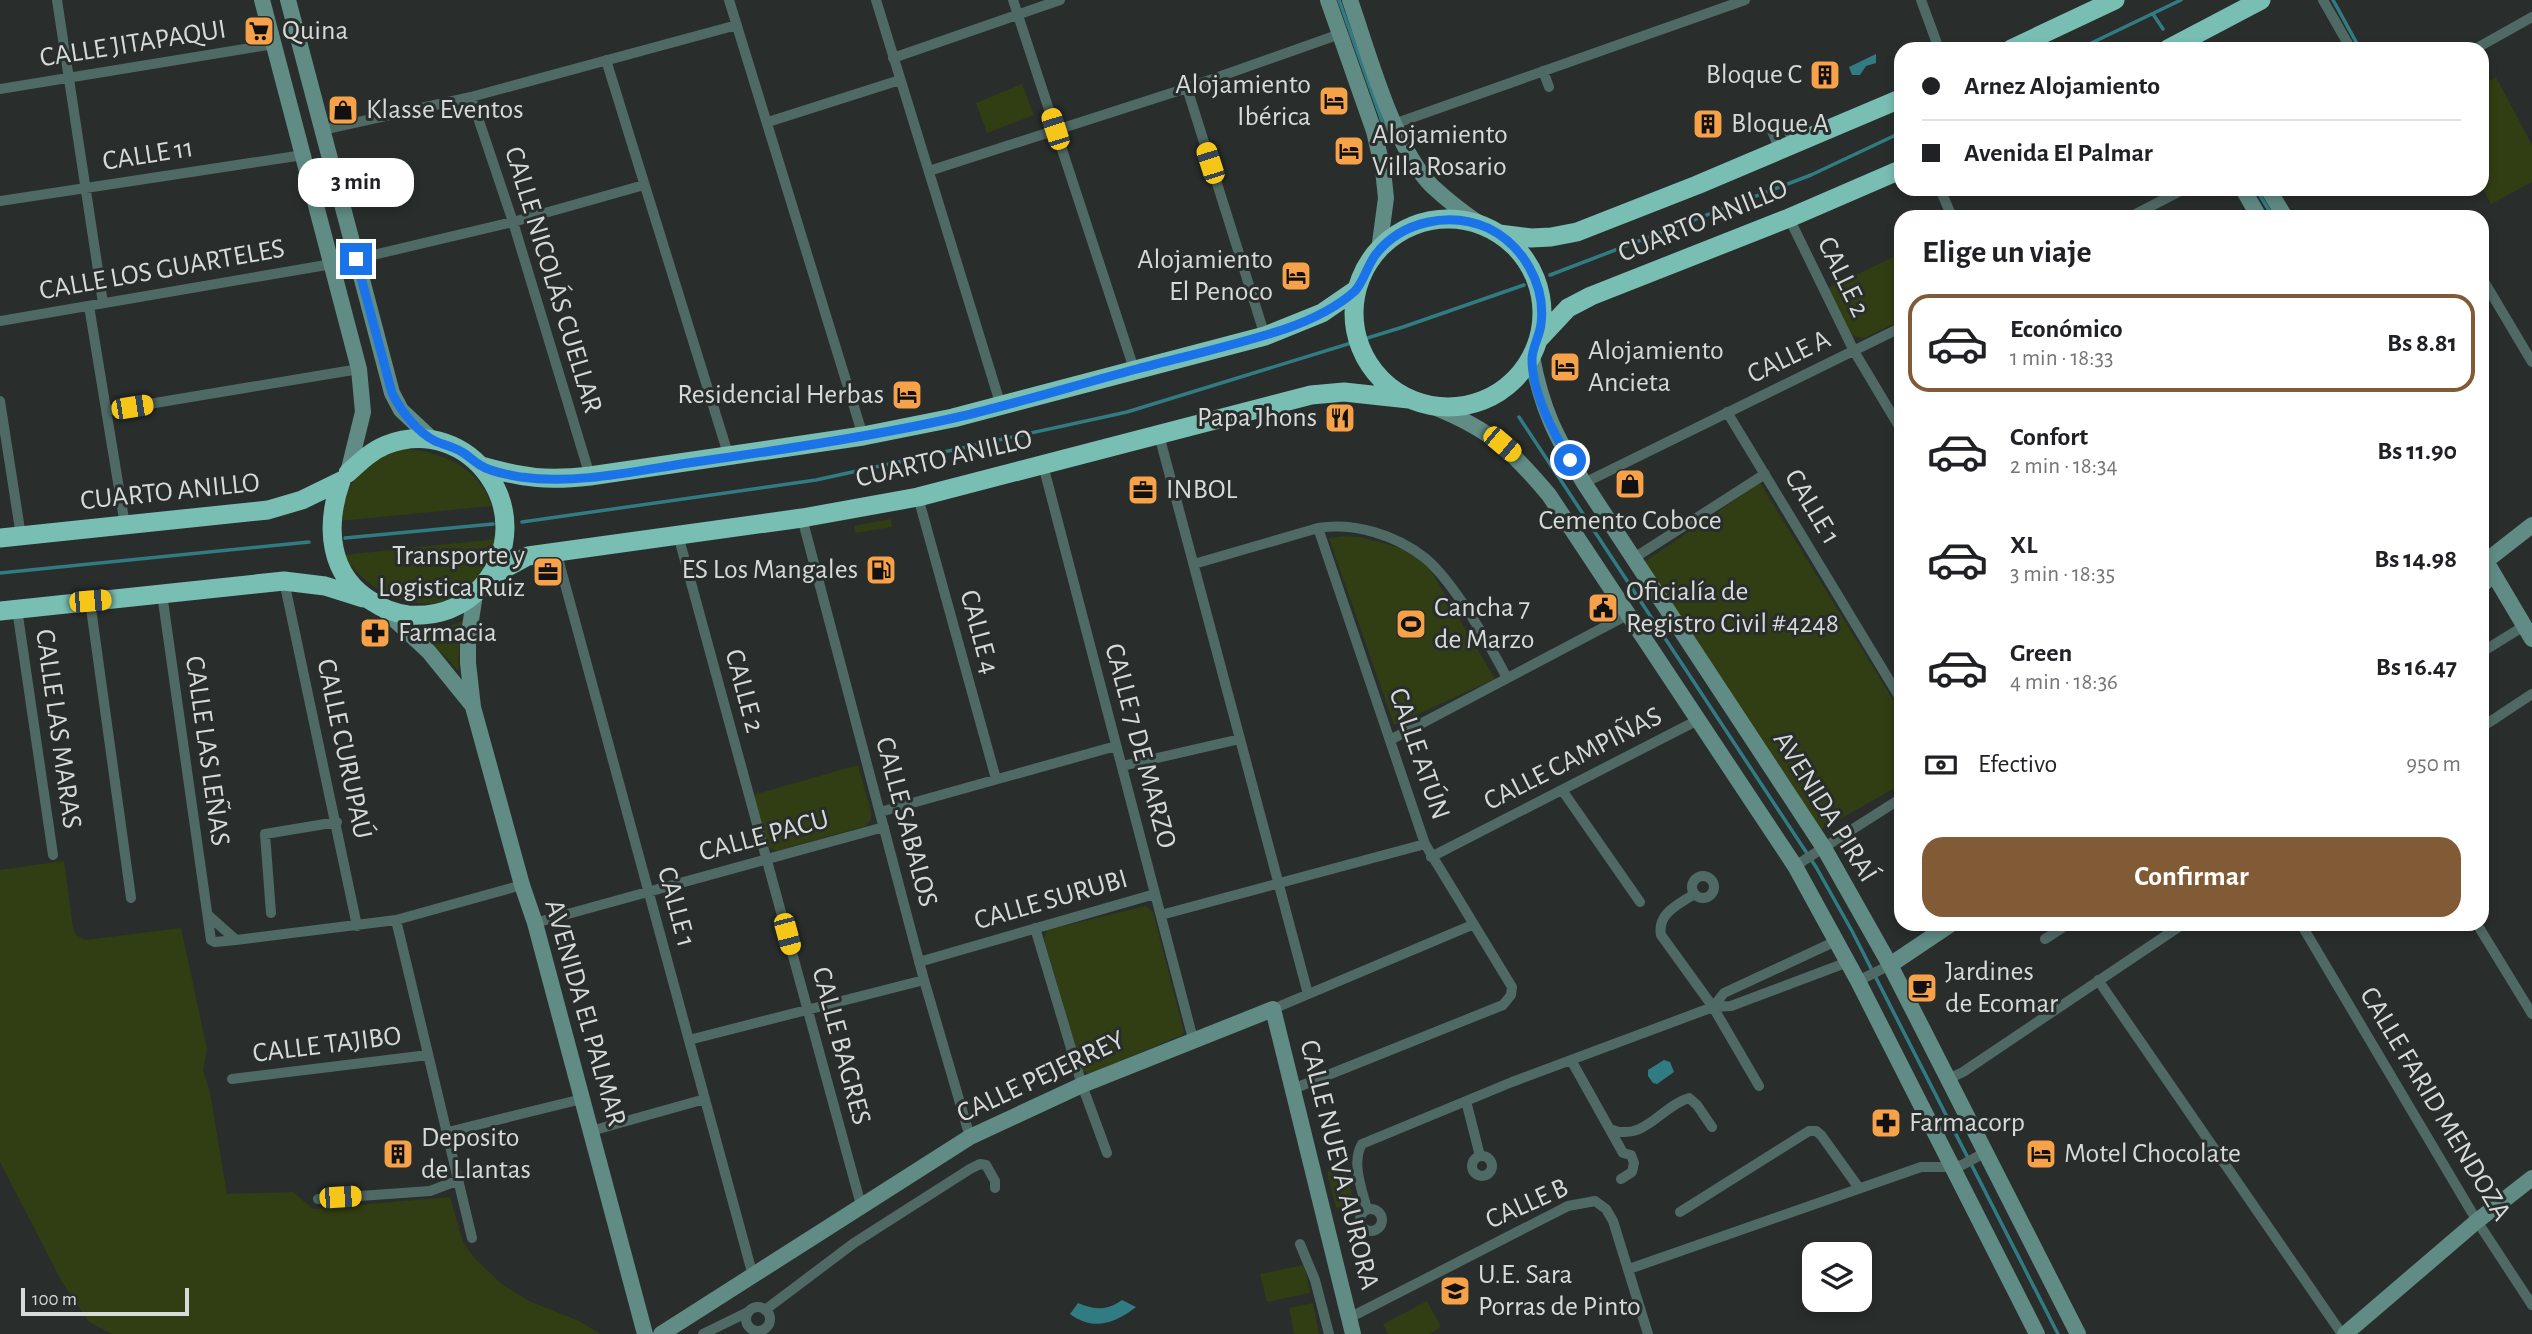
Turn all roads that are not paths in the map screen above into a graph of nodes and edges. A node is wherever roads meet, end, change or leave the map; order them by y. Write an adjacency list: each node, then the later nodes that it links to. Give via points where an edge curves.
1 (57, 0): 28 (street)
2 (262, 0): 24 (street)
3 (288, 0): 39 (street)
4 (729, 0): 17 (street)
5 (876, 0): 25 (street)
6 (1013, 0): 15 (street)
7 (1059, 0): 15 (street)
8 (1328, 0): 18 (street)
9 (1350, 0): 36 (street)
10 (1745, 0): 27 (street)
11 (1921, 0): 19 (street)
12 (2115, 0): 20 (highway)
13 (2261, 0): 21 (highway)
14 (2323, 0): 22 (street)
15 (1018, 15): 25 (street); 38 (street)
16 (2532, 17): 23 (street)
17 (737, 25): 26 (street); 35 (street)
18 (1340, 34): 31 (street); 40 (street)
19 (1936, 42)
20 (2026, 42)
21 (2186, 42)
22 (2347, 42)
23 (2487, 42)
24 (274, 44): 28 (street, CALLE JITAPAQUI); 43 (street)
25 (893, 58): 29 (street)
26 (607, 60): 33 (street); 46 (street)
27 (1543, 71): 30 (street); 36 (street)
28 (68, 76): 32 (street, CALLE JITAPAQUI); 47 (street)
29 (900, 80): 35 (street); 44 (street)
30 (1549, 87)
31 (1186, 88): 38 (street); 65 (street)
32 (0, 89)
33 (471, 97): 39 (street); 52 (street, CALLE NICOLÁS CUELLAR)
34 (1894, 102): 42 (highway)
35 (768, 122): 79 (street)
36 (1393, 124): 40 (street); 53 (street, via 1431,185)
37 (1786, 125): 42 (street)
38 (1055, 129): 44 (street); 70 (street)
39 (323, 130): 55 (street)
40 (1375, 131): 54 (street, via 1386,198)
41 (1772, 131): 42 (street)
42 (1787, 147): 53 (highway, via 1577,232 1531,238)
43 (303, 155): 47 (street, CALLE 11); 56 (street)
44 (929, 170): 73 (street)
45 (1894, 173): 51 (highway, CUARTO ANILLO)
46 (644, 185): 52 (street); 81 (street)
47 (85, 188): 49 (street, CALLE 11); 61 (street)
48 (2170, 196): 50 (street)
49 (0, 201)
50 (2144, 210)
51 (1789, 218): 66 (highway, CUARTO ANILLO, via 1591,296 1568,308); 67 (street, CALLE 2)
52 (513, 222): 55 (street); 85 (street, CALLE NICOLÁS CUELLAR)
53 (1491, 230): 54 (highway, via 1461,220 1427,222 1396,235); 66 (highway, via 1512,244 1536,279 1542,321)
54 (1379, 250): 59 (highway)
55 (356, 259): 57 (street)
56 (332, 264): 58 (street); 61 (street, CALLE LOS GUARTELES)
57 (362, 282): 58 (street, via 354,288); 80 (street, via 392,393 401,410)
58 (338, 288): 69 (street)
59 (1357, 289): 65 (highway, CUARTO ANILLO, via 1322,313); 71 (highway, via 1354,316 1368,362 1379,377)
60 (2489, 290): 68 (street)
61 (103, 303): 62 (street, CALLE LOS GUARTELES)
62 (89, 306): 63 (street, CALLE LOS GUARTELES); 75 (street)
63 (0, 321)
64 (1894, 331): 67 (street, CALLE A)
65 (1265, 336): 70 (highway, CUARTO ANILLO)
66 (1535, 349): 74 (highway, via 1514,380 1490,397 1453,408); 87 (street, AVENIDA PIRAÍ, via 1545,412)
67 (1854, 351): 76 (street, CALLE A); 77 (street, CALLE 2)
68 (2532, 362)
69 (359, 369): 75 (street); 86 (street, via 363,412)
70 (1134, 369): 73 (highway, CUARTO ANILLO)
71 (1409, 399): 74 (highway); 78 (highway, CUARTO ANILLO, via 1344,392 1311,395)
72 (0, 401): 94 (street)
73 (1001, 406): 79 (highway, CUARTO ANILLO)
74 (1434, 407): 110 (street, AVENIDA PIRAÍ, via 1462,418 1514,454 1549,495)
75 (107, 411): 90 (street)
76 (1727, 412): 84 (street, CALLE 1); 87 (street, CALLE A)
77 (1894, 418)
78 (1159, 435): 82 (highway, CUARTO ANILLO); 99 (street)
79 (863, 436): 81 (highway, CUARTO ANILLO)
80 (434, 441): 83 (highway, via 452,446); 86 (highway, via 410,439 387,445 365,456)
81 (729, 457): 85 (highway, CUARTO ANILLO)
82 (1043, 465): 88 (highway, CUARTO ANILLO); 121 (street, CALLE 7 DE MARZO)
83 (481, 466): 85 (highway, CUARTO ANILLO, via 519,477 556,480); 101 (highway, via 502,503 506,530 502,555)
84 (1765, 474): 98 (street); 114 (street, CALLE 1)
85 (590, 476)
86 (345, 477): 90 (highway, CUARTO ANILLO, via 302,500 268,510); 107 (highway, via 333,502 337,561 354,588)
87 (1584, 483): 98 (street, AVENIDA PIRAÍ)
88 (918, 497): 89 (highway, CUARTO ANILLO); 123 (street, CALLE 4)
89 (802, 518): 93 (highway, CUARTO ANILLO); 126 (street, CALLE SABALOS)
90 (125, 525): 94 (highway, CUARTO ANILLO)
91 (2532, 525): 97 (street)
92 (1318, 528): 99 (street); 113 (street, via 1365,530 1427,559 1452,588); 120 (street, CALLE ATÚN)
93 (677, 535): 96 (highway, CUARTO ANILLO); 133 (street, CALLE 2)
94 (21, 536): 95 (highway, CUARTO ANILLO)
95 (0, 538)
96 (555, 551): 101 (highway, CUARTO ANILLO, via 528,556); 137 (street, CALLE 1)
97 (2489, 557)
98 (1634, 558): 130 (street, AVENIDA PIRAÍ)
99 (1194, 564): 119 (street)
100 (2489, 567): 108 (street)
101 (491, 576): 105 (highway)
102 (284, 581): 104 (highway); 107 (highway, via 325,586); 127 (street, CALLE CURUPAÚ)
103 (2489, 589): 108 (street)
104 (162, 594): 106 (highway); 147 (street, CALLE LAS LEÑAS, via 208,915 236,940)
105 (475, 594): 107 (highway, via 459,606 430,614 400,614); 116 (street, AVENIDA EL PALMAR, via 468,652)
106 (90, 601): 109 (highway); 140 (street)
107 (374, 603): 116 (street, AVENIDA EL PALMAR, via 429,652)
108 (2511, 603): 111 (street)
109 (9, 610): 131 (street, CALLE LAS MARAS)
110 (1629, 614): 113 (street); 117 (street, AVENIDA PIRAÍ)
111 (2528, 633): 112 (street)
112 (2489, 649)
113 (1507, 678): 120 (street)
114 (1894, 688)
115 (2532, 694): 118 (street)
116 (473, 707): 136 (street, AVENIDA EL PALMAR)
117 (1698, 720): 124 (street, CALLE CAMPIÑAS); 134 (street, AVENIDA PIRAÍ)
118 (2489, 722)
119 (1240, 739): 122 (street); 135 (street)
120 (1390, 740): 129 (street, CALLE ATÚN)
121 (1116, 746): 122 (street, CALLE 7 DE MARZO); 123 (street)
122 (1122, 766): 138 (street, CALLE 7 DE MARZO)
123 (996, 779): 126 (street)
124 (1562, 790): 132 (street, CALLE CAMPIÑAS); 141 (street)
125 (1894, 803): 130 (street)
126 (880, 812): 128 (street, CALLE SABALOS)
127 (337, 822): 142 (street, via 265,834); 147 (street, CALLE CURUPAÚ)
128 (884, 827): 133 (street, CALLE PACU); 156 (street, CALLE SABALOS)
129 (1425, 844): 132 (street, CALLE ATÚN); 135 (street)
130 (1820, 850): 134 (street); 158 (street, AVENIDA PIRAÍ)
131 (53, 855)
132 (1431, 857): 146 (street, CALLE ATÚN)
133 (767, 859): 137 (street, CALLE PACU); 165 (street, CALLE BAGRES)
134 (1798, 864): 155 (street, AVENIDA PIRAÍ)
135 (1278, 883): 143 (street); 162 (street)
136 (522, 885): 144 (street, CALLE LAS LEÑAS); 145 (street, AVENIDA EL PALMAR)
137 (648, 891): 145 (street, CALLE PACU); 168 (street, CALLE 1)
138 (1155, 894): 143 (street, CALLE 7 DE MARZO); 148 (street, CALLE SURUBI)
139 (1694, 894): 163 (street, via 1667,913 1661,935)
140 (131, 898)
141 (1640, 902)
142 (271, 913)
143 (1161, 915): 167 (street, CALLE 7 DE MARZO)
144 (396, 920): 147 (street, CALLE LAS LEÑAS); 169 (street)
145 (535, 923): 176 (street, AVENIDA EL PALMAR)
146 (1472, 925): 162 (street, CALLE PEJERREY); 175 (street, CALLE ATÚN, via 1509,979 1511,995 1503,1004)
147 (357, 926)
148 (1035, 928): 156 (street, CALLE SURUBI); 173 (street)
149 (1940, 931): 158 (street)
150 (2057, 931): 154 (street)
151 (2172, 931): 161 (street)
152 (2305, 931): 197 (street, CALLE FARID MENDOZA)
153 (2481, 931): 166 (street)
154 (2045, 939)
155 (1836, 941): 157 (street, AVENIDA PIRAÍ); 163 (street, via 1724,993)
156 (919, 962): 160 (street, CALLE SABALOS)
157 (1848, 962): 159 (street, AVENIDA PIRAÍ); 163 (street, via 1731,1006)
158 (1886, 967): 159 (street); 172 (street, AVENIDA PIRAÍ)
159 (1861, 979): 187 (street, AVENIDA PIRAÍ)
160 (924, 980): 165 (street); 183 (street, CALLE SABALOS)
161 (2098, 980): 172 (street); 214 (street)
162 (1308, 994): 164 (street, CALLE PEJERREY)
163 (1713, 1007): 170 (street); 174 (street)
164 (1273, 1009): 167 (street, CALLE PEJERREY); 175 (street, CALLE NUEVA AURORA)
165 (808, 1010): 168 (street); 194 (street, CALLE BAGRES)
166 (2532, 1014)
167 (1193, 1039): 173 (street, CALLE PEJERREY)
168 (689, 1041): 177 (street, CALLE 1)
169 (428, 1055): 171 (street, CALLE TAJIBO); 182 (street)
170 (1571, 1060): 178 (street); 180 (street)
171 (232, 1079)
172 (1948, 1079): 185 (street, AVENIDA PIRAÍ)
173 (1082, 1085): 183 (street, CALLE PEJERREY); 184 (street)
174 (1759, 1086)
175 (1293, 1089): 205 (street, CALLE NUEVA AURORA)
176 (582, 1099): 181 (street, AVENIDA EL PALMAR); 182 (street)
177 (705, 1099): 181 (street); 201 (street, CALLE 1)
178 (1466, 1101): 186 (street); 195 (street, via 1362,1144 1357,1152 1358,1169)
179 (1712, 1127): 180 (street, via 1689,1098 1678,1101 1637,1132)
180 (1610, 1129): 188 (street, via 1634,1163 1632,1172)
181 (591, 1131): 207 (street, AVENIDA EL PALMAR)
182 (448, 1132): 189 (street)
183 (970, 1137): 194 (street, CALLE PEJERREY)
184 (1107, 1153)
185 (1982, 1154): 187 (street); 213 (street, AVENIDA PIRAÍ)
186 (1480, 1156)
187 (1957, 1166): 191 (street, via 1922,1167); 212 (street, AVENIDA PIRAÍ)
188 (1621, 1179)
189 (459, 1180): 193 (street, via 430,1191); 198 (street)
190 (995, 1188): 203 (street, via 986,1165 970,1169 854,1243)
191 (1859, 1188): 196 (street, via 1821,1135 1809,1131); 200 (street)
192 (2528, 1188): 197 (street)
193 (318, 1199)
194 (861, 1205): 201 (street, CALLE PEJERREY)
195 (1367, 1209)
196 (1680, 1212)
197 (2477, 1221): 202 (street, CALLE FARID MENDOZA); 214 (street)
198 (472, 1238)
199 (1300, 1244): 210 (street)
200 (1629, 1269): 205 (street, CALLE B, via 1606,1209 1595,1201 1584,1201); 211 (street, CALLE B)
201 (753, 1276): 208 (street, CALLE PEJERREY)
202 (2532, 1305)
203 (765, 1310): 204 (street, via 758,1307); 206 (street, via 769,1318)
204 (748, 1312): 206 (street, via 750,1328); 209 (street)
205 (1351, 1326)
206 (765, 1331)
207 (645, 1334)
208 (661, 1334)
209 (703, 1334)
210 (1329, 1334)
211 (1648, 1334)
212 (2037, 1334)
213 (2078, 1334)
214 (2344, 1334)

